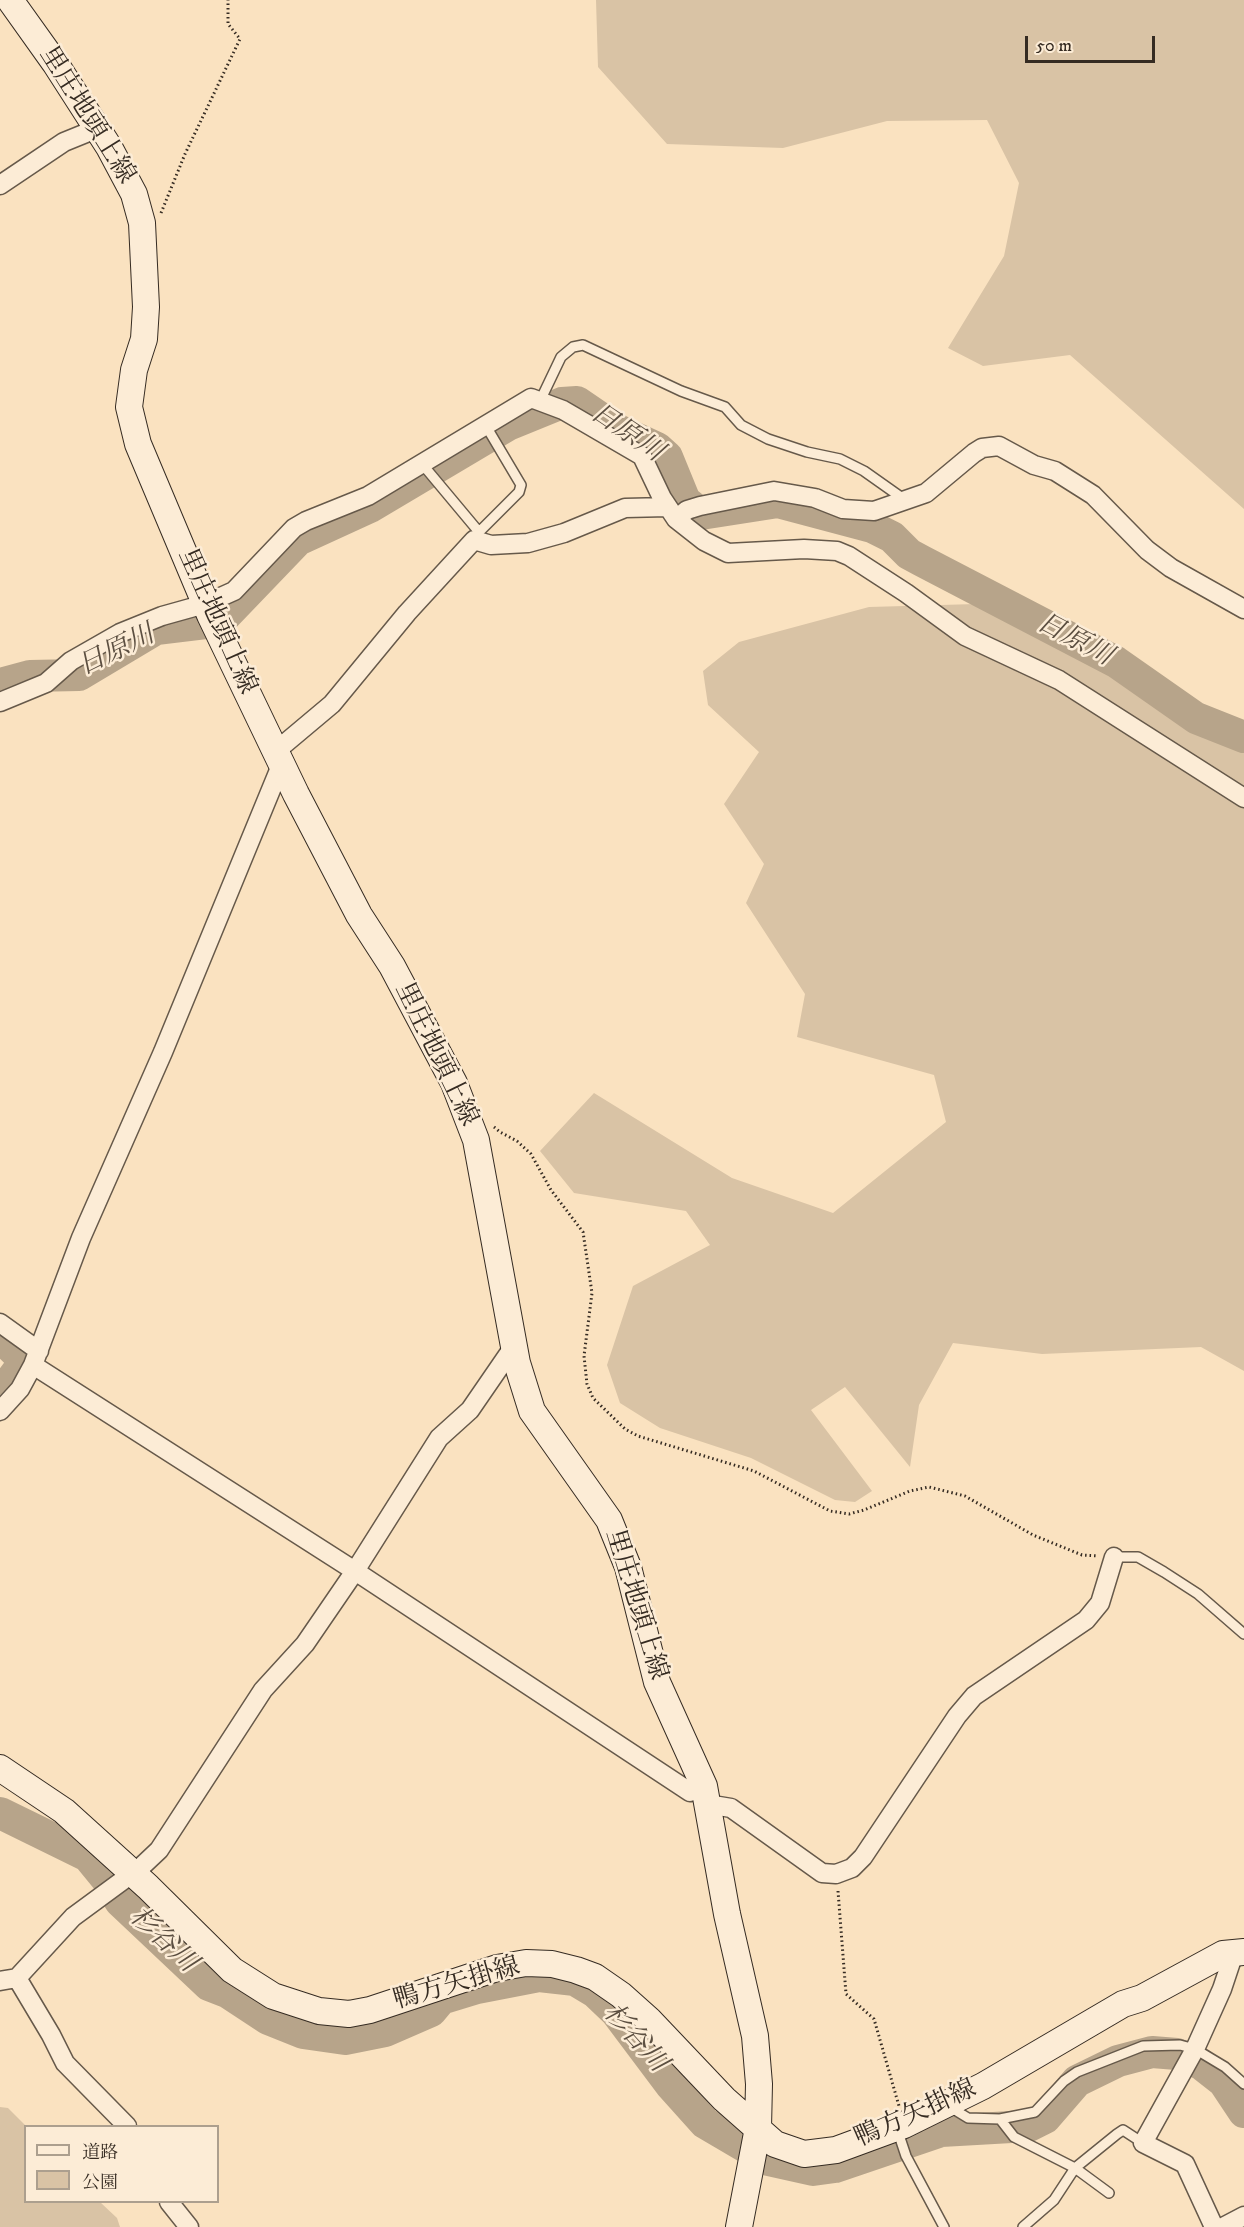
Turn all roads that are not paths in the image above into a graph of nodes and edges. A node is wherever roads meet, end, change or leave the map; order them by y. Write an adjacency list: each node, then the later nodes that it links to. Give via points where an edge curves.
1 (10, 0): 2 (main road, 里庄地頭上線)
2 (96, 129): 3 (street, via 64,142); 11 (main road, 里庄地頭上線, via 123,171 142,223 144,339 134,370 129,407 138,444)
3 (0, 184)
4 (550, 405): 5 (street, via 531,398); 7 (lane, via 561,357 573,347 583,345 681,391 724,406 741,425 768,439 840,459); 8 (street, via 642,456)
5 (489, 432): 6 (street); 9 (lane, via 521,485 519,492)
6 (424, 466): 9 (lane); 11 (street, via 294,528)
7 (905, 500): 8 (street, via 874,511 859,511 774,491); 10 (street, via 927,492 982,448 999,446 1034,465 1055,471 1093,495 1147,550)
8 (683, 511): 9 (street, via 625,507 564,533 528,543 492,545); 14 (street, via 704,541 728,553 804,549 837,551 849,556 957,631 1059,680)
9 (476, 536): 13 (street, via 332,704)
10 (1244, 609)
11 (211, 616): 12 (street, via 162,615 120,633 61,669 46,683); 13 (main road, 里庄地頭上線)
12 (0, 702)
13 (279, 757): 16 (main road, 里庄地頭上線, via 359,915 397,975 454,1083 476,1140); 17 (street, via 167,1042 81,1238)
14 (1244, 798)
15 (0, 1323): 17 (street)
16 (514, 1346): 20 (street, via 470,1410 439,1438); 23 (main road, 里庄地頭上線, via 532,1411 609,1520 628,1567 657,1682)
17 (36, 1358): 18 (street, via 20,1389); 20 (street)
18 (0, 1411)
19 (1114, 1557): 21 (lane, via 1138,1557 1164,1572 1198,1594); 23 (street, via 1100,1603 1086,1620 974,1696 852,1868 836,1874 822,1873 731,1808)
20 (355, 1571): 23 (street, via 690,1792); 24 (street, via 305,1644 263,1690 168,1837)
21 (1244, 1634)
22 (0, 1768): 24 (main road, 鴨方矢掛線, via 64,1811)
23 (706, 1795): 33 (main road, 里庄地頭上線, via 727,1914 755,2036 759,2084)
24 (130, 1876): 26 (street, via 73,1917); 33 (main road, 鴨方矢掛線, via 232,1970 273,1996 319,2011 349,2014 370,2010 471,1975 526,1963 552,1964 595,1977 649,2020)
25 (1237, 1952): 27 (street); 29 (main road, 鴨方矢掛線, via 1223,1954 1142,1998 1123,2004)
26 (8, 1979): 31 (street, via 51,2034 65,2063)
27 (1190, 2055): 28 (lane, via 1225,2067); 30 (lane, via 1180,2045 1128,2052 1077,2072 1035,2112); 34 (street)
28 (1244, 2084)
29 (945, 2105): 30 (lane, via 968,2118); 32 (main road, 鴨方矢掛線)
30 (1000, 2121): 35 (lane, via 1011,2135)
31 (125, 2125)
32 (901, 2134): 33 (main road, 鴨方矢掛線, via 804,2154); 41 (lane)
33 (757, 2135): 40 (main road, 里庄地頭上線)
34 (1143, 2143): 35 (lane, via 1124,2130); 43 (street, via 1185,2164)
35 (1075, 2168): 36 (lane); 42 (lane, via 1054,2200)
36 (1109, 2193)
37 (170, 2203): 39 (street)
38 (1244, 2216): 44 (street)
39 (189, 2227)
40 (738, 2227)
41 (944, 2227)
42 (1023, 2227)
43 (1214, 2227)
44 (1223, 2227)

